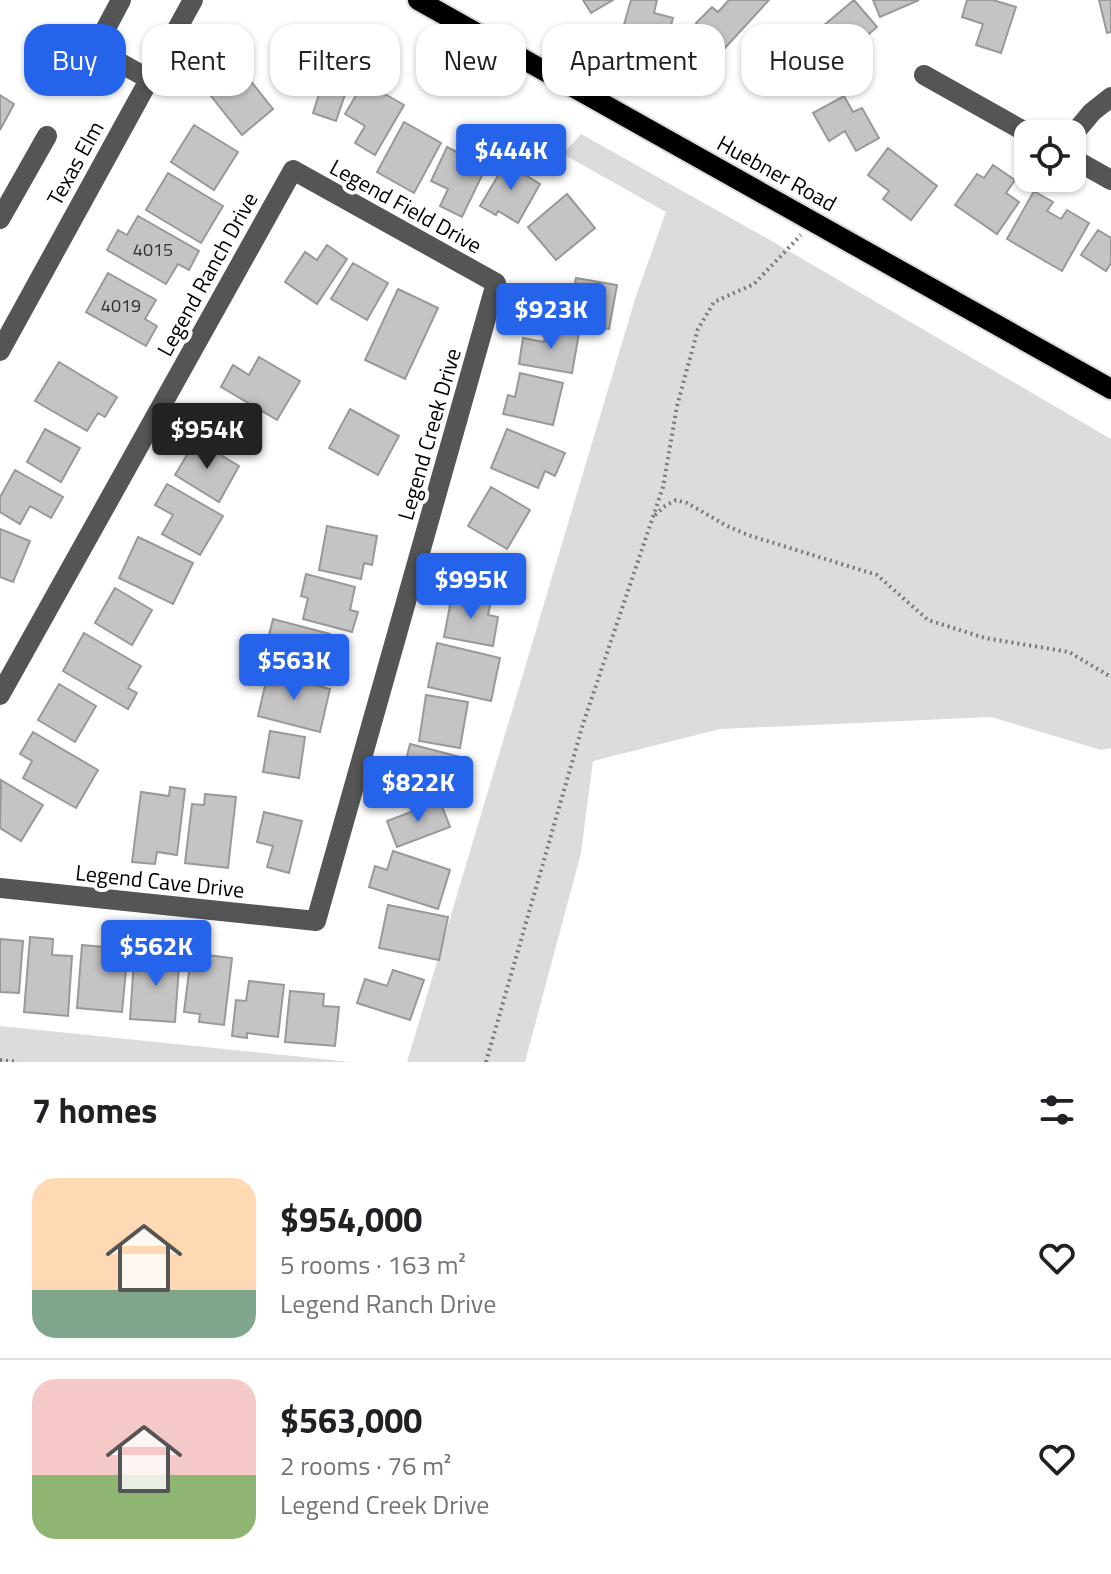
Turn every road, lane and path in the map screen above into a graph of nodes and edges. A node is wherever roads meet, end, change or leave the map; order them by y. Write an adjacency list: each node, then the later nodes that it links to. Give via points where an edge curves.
1 (193, 0): 4 (street, Texas Elm)
2 (418, 0): 16 (main road, Huebner Road)
3 (119, 4): 5 (street, via 95,49)
4 (180, 24)
5 (142, 75)
6 (924, 75): 10 (street)
7 (142, 92): 18 (street, Texas Elm)
8 (1111, 97): 9 (street)
9 (1085, 120)
10 (1014, 126)
11 (47, 136): 15 (street)
12 (1086, 166): 14 (street)
13 (293, 170): 17 (street, Legend Field Drive); 22 (street, Legend Ranch Drive)
14 (1111, 180)
15 (0, 219)
16 (814, 222): 19 (main road, Huebner Road); 20 (path, via 754,284 714,302 698,329)
17 (496, 283): 24 (street, Legend Creek Drive)
18 (0, 351)
19 (1111, 389)
20 (653, 517): 21 (path, via 676,500 687,503 748,535 877,575 928,620 985,638 1069,652); 27 (path, via 583,724)
21 (1111, 677)
22 (0, 695)
23 (0, 888): 24 (street, Legend Cave Drive)
24 (316, 921)
25 (0, 1060): 26 (path)
26 (18, 1062)
27 (486, 1062)

